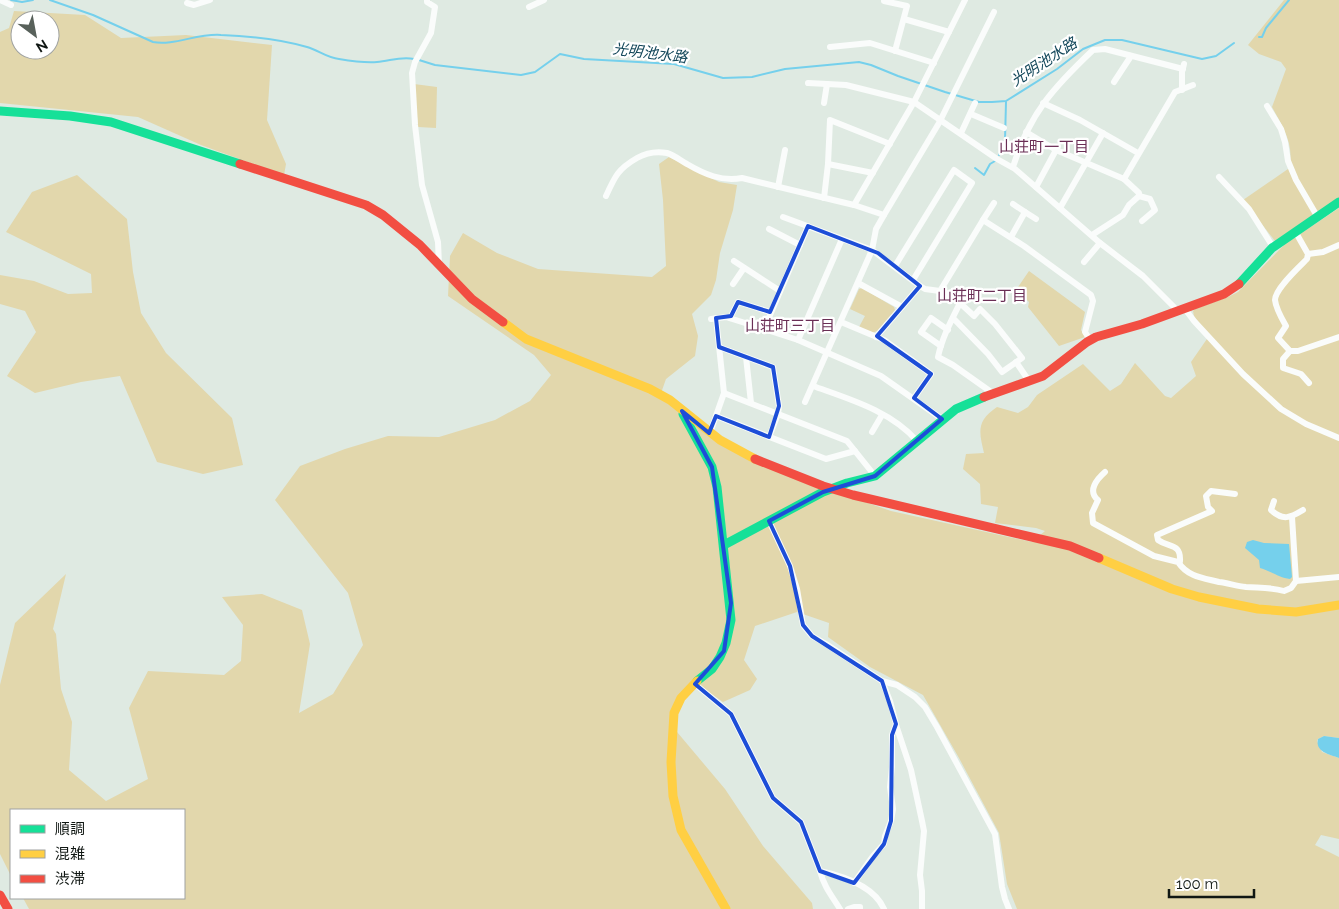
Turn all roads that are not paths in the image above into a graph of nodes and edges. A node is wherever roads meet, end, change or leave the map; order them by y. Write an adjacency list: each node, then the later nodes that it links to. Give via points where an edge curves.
1 (0, 0): 8 (street)
2 (210, 0): 7 (street, via 194,5)
3 (427, 0): 75 (street, via 435,7 435,12 431,33 412,73 414,125 422,184 438,242)
4 (544, 0): 9 (street)
5 (884, 0): 11 (street, via 907,6)
6 (965, 0): 12 (street)
7 (187, 3)
8 (11, 6)
9 (529, 8)
10 (994, 12): 29 (street)
11 (904, 19): 12 (street); 14 (street)
12 (949, 32): 16 (street)
13 (830, 47): 14 (street, via 870,43)
14 (895, 51): 16 (street)
15 (1131, 56): 17 (street); 21 (street, via 1183,67); 25 (street, via 1105,49 1094,50)
16 (934, 63): 22 (street)
17 (1114, 78)
18 (808, 83): 19 (street)
19 (827, 84): 22 (street, via 846,85); 23 (street)
20 (1193, 85): 21 (street)
21 (1182, 90): 37 (street, via 1175,92)
22 (914, 102): 29 (street); 34 (street)
23 (824, 103)
24 (975, 103): 28 (street)
25 (1043, 103): 31 (street); 33 (street)
26 (1267, 106): 56 (street, via 1281,129 1296,180)
27 (0, 111): 75 (main road, via 111,122 322,190 383,215)
28 (971, 114): 30 (street); 32 (street)
29 (940, 120): 32 (street); 55 (street)
30 (1004, 128)
31 (1026, 132): 36 (street); 40 (street)
32 (961, 133): 40 (street)
33 (1103, 133): 37 (street); 38 (street)
34 (890, 144): 39 (street, via 830,120); 41 (street)
35 (786, 150): 44 (street)
36 (1056, 150): 38 (street); 45 (street)
37 (1138, 153): 43 (street)
38 (1086, 163): 43 (street); 53 (street)
39 (828, 164): 41 (street); 48 (street)
40 (1012, 167): 45 (street)
41 (873, 172): 52 (street)
42 (1219, 178): 70 (street, via 1249,210)
43 (1124, 179): 47 (street, via 1139,192)
44 (778, 187): 46 (street, via 742,178 716,178 668,153 653,152 622,168); 48 (street)
45 (1036, 187): 53 (street)
46 (606, 196)
47 (1139, 196): 60 (street, via 1150,198 1158,212); 64 (street, via 1123,215)
48 (824, 198): 52 (street)
49 (1339, 202): 56 (main road)
50 (994, 203): 59 (street)
51 (1013, 204): 54 (street)
52 (854, 205): 55 (street)
53 (1060, 208): 64 (street)
54 (1026, 212): 58 (street); 66 (street)
55 (884, 214): 71 (street, via 876,229)
56 (1317, 216): 63 (main road)
57 (783, 217): 61 (street)
58 (1036, 219)
59 (983, 220): 66 (street); 81 (street, via 955,273 940,291)
60 (1142, 221)
61 (808, 226): 65 (street); 68 (street)
62 (770, 229): 68 (street)
63 (1295, 231): 70 (main road); 72 (street)
64 (1092, 235): 67 (street)
65 (842, 238): 71 (street); 93 (street)
66 (1011, 238): 94 (street, via 1091,295 1095,305 1085,332)
67 (1100, 243): 74 (street); 84 (street)
68 (800, 245): 82 (street)
69 (1339, 245): 72 (street)
70 (1273, 246): 84 (main road, via 1232,290)
71 (872, 250): 76 (street); 79 (street)
72 (1308, 254): 97 (street, via 1275,299 1286,326 1278,338)
73 (734, 261): 77 (street)
74 (1084, 262)
75 (439, 265): 109 (main road, via 472,300 526,339 650,389)
76 (895, 266): 78 (street); 78 (street, via 954,170 972,183)
77 (744, 268): 80 (street); 82 (street)
78 (913, 280): 81 (street)
79 (858, 283): 83 (street); 88 (street)
80 (733, 284)
81 (920, 286): 83 (street)
82 (780, 291): 85 (street)
83 (902, 307): 91 (street)
84 (1182, 310): 94 (main road); 117 (street, via 1281,409)
85 (770, 312): 86 (street, via 738,302); 89 (street)
86 (730, 318): 89 (street); 96 (street, via 713,319)
87 (953, 318): 90 (street); 100 (street, via 1002,372); 100 (street, via 960,304 974,316 980,310 1022,358)
88 (840, 322): 91 (street); 98 (street)
89 (764, 328): 93 (street)
90 (948, 330): 95 (street); 95 (street, via 931,318 921,332)
91 (876, 337): 106 (street, via 931,374)
92 (1339, 337): 97 (street)
93 (798, 340): 98 (street)
94 (1090, 340): 101 (main road, via 1043,376)
95 (940, 346): 105 (street, via 938,357)
96 (720, 347): 99 (street); 104 (street)
97 (1290, 351): 102 (street, via 1283,359 1283,368 1301,374)
98 (827, 353): 103 (street); 106 (street, via 881,376)
99 (746, 357): 108 (street); 110 (street, via 774,368)
100 (1016, 362): 101 (street)
101 (1029, 382): 105 (main road)
102 (1309, 383)
103 (813, 386): 107 (street); 111 (street)
104 (724, 393): 108 (street); 112 (street)
105 (994, 394): 113 (main road, via 965,404)
106 (914, 398): 113 (street)
107 (805, 402)
108 (751, 403): 110 (street)
109 (682, 411): 114 (main road); 128 (main road, via 712,467)
110 (778, 414): 116 (street); 119 (street, via 847,441)
111 (882, 415): 115 (street); 118 (street, via 906,428)
112 (716, 416): 114 (street); 116 (street)
113 (942, 420): 118 (main road)
114 (708, 432): 122 (main road, via 745,455)
115 (872, 432)
116 (769, 437): 119 (street, via 826,459)
117 (1339, 438)
118 (918, 441): 121 (main road)
119 (855, 451): 121 (street)
120 (1105, 472): 131 (street, via 1093,490 1098,500 1092,513 1093,523 1154,556 1178,562 1194,576 1206,580 1284,591)
121 (875, 476): 122 (main road)
122 (832, 489): 127 (main road); 132 (main road, via 1070,546 1146,579 1199,597 1275,611 1296,612)
123 (1235, 494): 129 (street, via 1211,492 1206,496 1212,511 1157,535 1163,544 1178,549)
124 (1274, 501): 126 (street, via 1271,510 1278,516)
125 (1303, 510): 126 (street)
126 (1292, 517): 131 (street)
127 (769, 521): 128 (main road); 133 (street, via 797,589 803,625 812,636)
128 (724, 545): 134 (main road, via 731,620 729,636 712,669)
129 (1180, 561)
130 (1339, 577): 131 (street)
131 (1296, 581)
132 (1339, 605)
133 (882, 681): 135 (street); 146 (street, via 897,685 915,698 925,707 937,727 995,834 1002,887)
134 (695, 684): 136 (street, via 731,714 773,798 801,822); 140 (main road, via 677,705 672,726 671,789 681,830)
135 (896, 724): 137 (street, via 892,735 891,821 884,844); 145 (street, via 911,770 924,831 920,875)
136 (820, 871): 137 (street); 141 (street, via 831,898)
137 (854, 883): 144 (street, via 877,897)
138 (0, 895): 139 (main road)
139 (8, 909)
140 (726, 909)
141 (840, 909)
142 (848, 909): 143 (street, via 854,906)
143 (860, 909)
144 (883, 909)
145 (922, 909)
146 (1010, 909)

